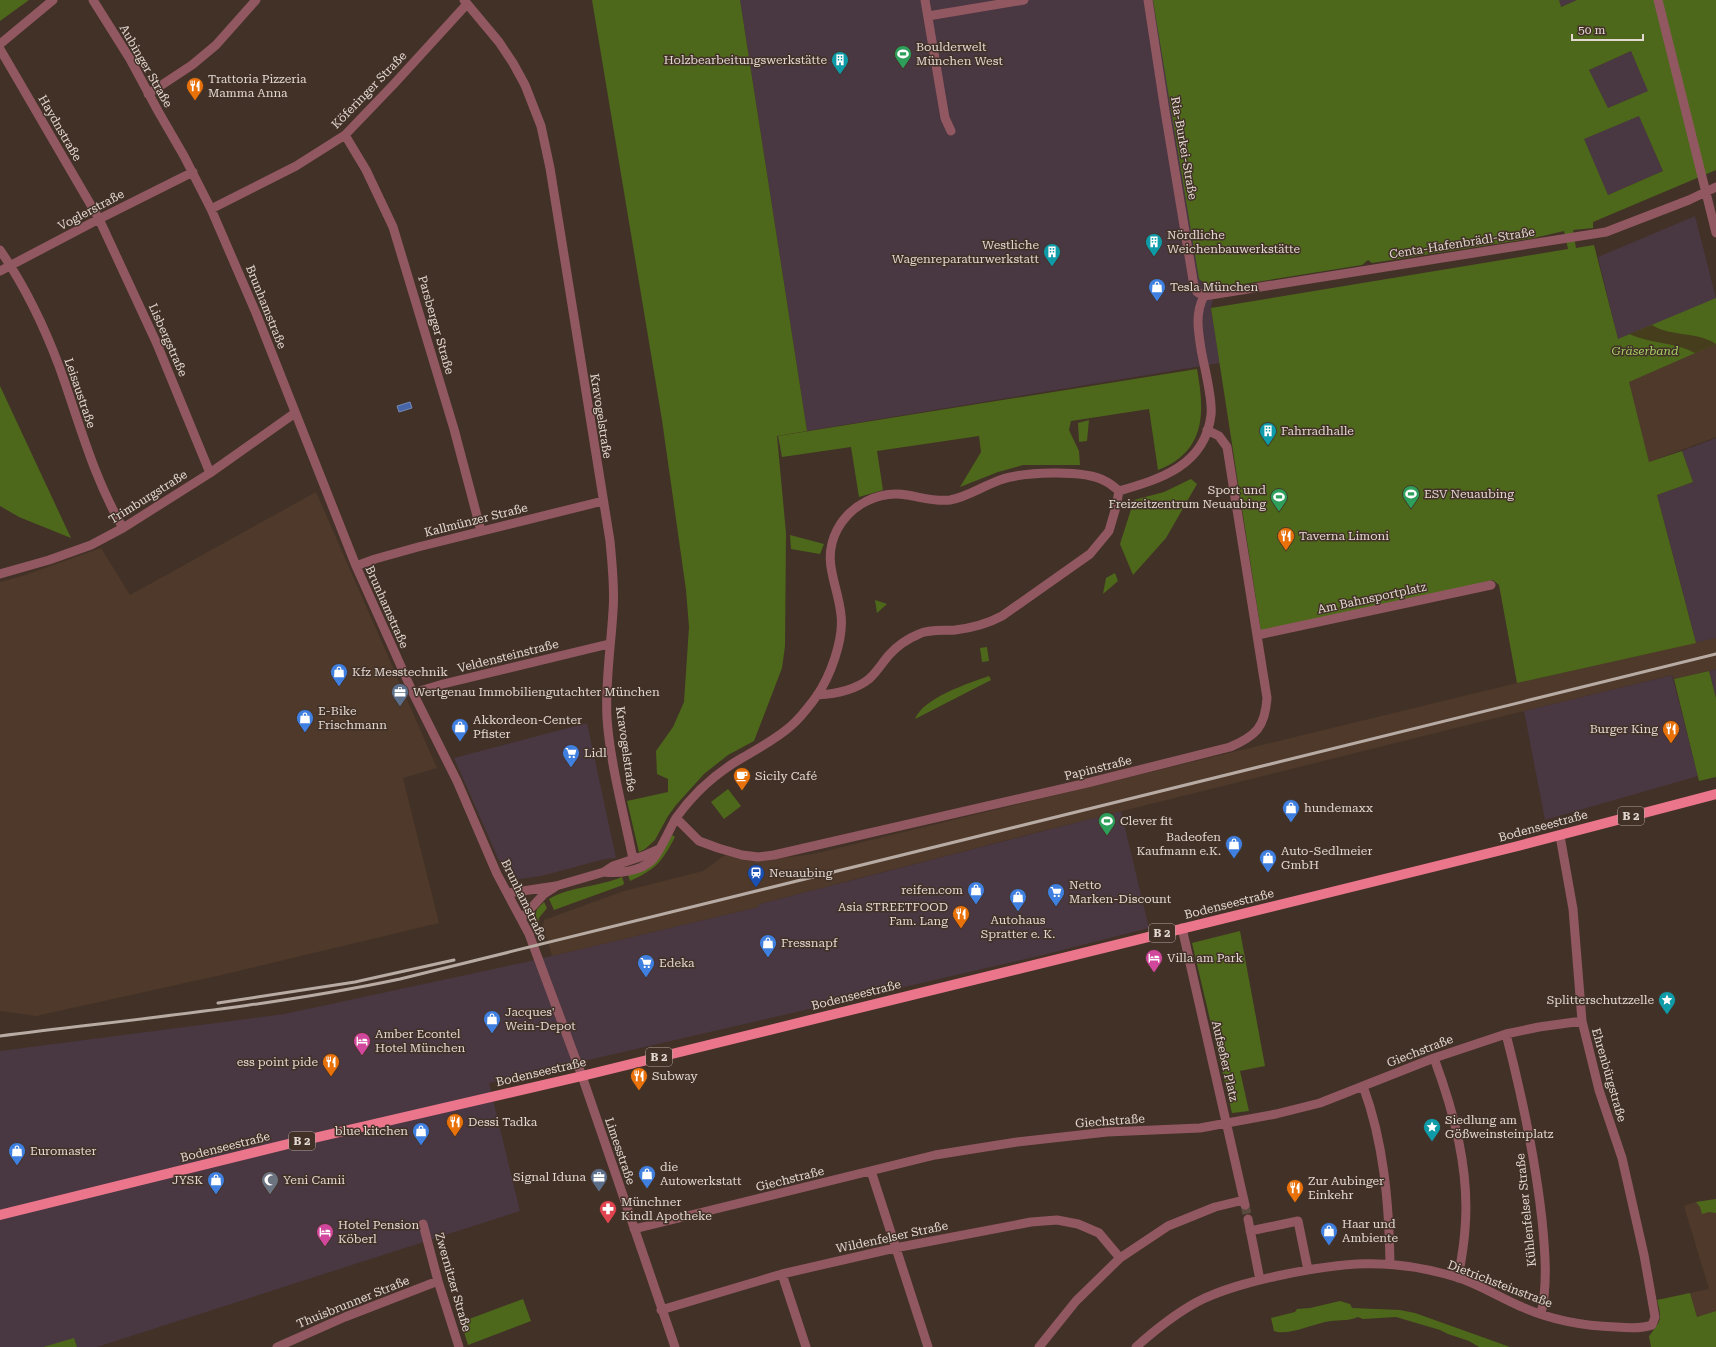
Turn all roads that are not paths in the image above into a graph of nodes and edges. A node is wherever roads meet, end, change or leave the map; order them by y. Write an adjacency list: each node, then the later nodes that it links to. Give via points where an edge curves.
1 (53, 0): 10 (street)
2 (93, 0): 12 (street, Aubinger Straße, via 130,59)
3 (256, 0): 12 (street, via 216,45)
4 (925, 0): 9 (street)
5 (1024, 0): 9 (street)
6 (1148, 0): 25 (street, Ria-Burkei-Straße, via 1194,286 1197,292)
7 (1658, 0): 18 (street)
8 (466, 2): 14 (street, Köferinger Straße); 30 (street, Kravogelstraße, via 513,63 525,85 541,126 550,168)
9 (928, 16): 13 (street, via 945,118)
10 (0, 44)
11 (0, 49): 20 (street, Haydnstraße)
12 (148, 94): 15 (street, Aubinger Straße)
13 (950, 131)
14 (346, 134): 19 (street, Köferinger Straße, via 296,166); 32 (street, Parsberger Straße, via 393,227 454,429)
15 (178, 145): 16 (street, Brunhamstraße)
16 (193, 172): 19 (street, Brunhamstraße); 20 (street, Voglerstraße)
17 (1716, 187): 18 (street, Centa-Hafenbrädl-Straße)
18 (1706, 192): 21 (street); 25 (street, Centa-Hafenbrädl-Straße, via 1606,232)
19 (211, 209): 26 (street, Brunhamstraße, via 256,313)
20 (99, 219): 23 (street, Voglerstraße); 28 (street, Lisbergstraße, via 157,344)
21 (1716, 233)
22 (0, 250): 23 (street, Leisaustraße)
23 (11, 266): 24 (street, Voglerstraße); 31 (street, Leisaustraße, via 59,366 87,452)
24 (0, 271)
25 (1204, 296): 27 (street, via 1197,323 1211,414)
26 (295, 413): 28 (street, Trimburgstraße); 33 (street, Brunhamstraße)
27 (1208, 430): 29 (street, via 1198,449 1176,470 1150,482); 36 (street, Papinstraße, via 1219,436 1227,447)
28 (210, 473): 31 (street, Trimburgstraße)
29 (1119, 491): 39 (street, via 1109,531 1090,554 1002,616 972,628 920,633 889,655 869,678 857,686 831,695); 39 (street, via 1105,480 1089,475 1023,474 1002,479 949,500 884,494 860,505 837,530 830,548 830,571 842,616 833,662)
30 (603, 501): 32 (street, Kallmünzer Straße); 37 (street, Kravogelstraße, via 614,588 614,611)
31 (122, 528): 34 (street, Trimburgstraße, via 91,544 49,560)
32 (481, 531): 33 (street, Kallmünzer Straße, via 375,558)
33 (356, 566): 38 (street, Brunhamstraße)
34 (0, 574)
35 (1491, 585): 36 (street, Am Bahnsportplatz)
36 (1258, 635): 41 (street, Papinstraße, via 1267,698 1266,710 1256,732 1230,747 1087,783 774,855 742,855 699,841)
37 (609, 644): 38 (street, Veldensteinstraße); 44 (street, Kravogelstraße, via 607,717)
38 (413, 693): 47 (street, Brunhamstraße, via 453,774 497,874)
39 (817, 695): 41 (street, via 792,725 724,770 688,800)
40 (1716, 794): 42 (main road, Bodenseestraße / B 2)
41 (676, 818): 43 (street)
42 (1560, 836): 49 (main road, Bodenseestraße / B 2); 50 (street, Ehrenbürgstraße, via 1573,908)
43 (659, 849): 44 (street); 45 (street, via 645,865 615,874)
44 (634, 859): 45 (street)
45 (604, 872): 46 (street)
46 (556, 886): 47 (street); 48 (street, via 544,894)
47 (509, 893): 48 (street, Brunhamstraße)
48 (521, 918): 53 (street, Brunhamstraße)
49 (1182, 928): 53 (main road, Bodenseestraße / B 2); 55 (street, Aufseßer Platz)
50 (1582, 1021): 51 (street, Giechstraße); 72 (street, Ehrenbürgstraße, via 1599,1090 1622,1158 1644,1255)
51 (1506, 1034): 52 (street, Giechstraße); 71 (street, Kühlenfelser Straße, via 1528,1130 1539,1194 1544,1245)
52 (1434, 1058): 54 (street, Giechstraße); 67 (street, via 1455,1126 1466,1188 1465,1229)
53 (582, 1076): 57 (main road, Bodenseestraße / B 2, via 288,1144); 60 (street, Limesstraße)
54 (1363, 1086): 55 (street, Giechstraße, via 1320,1103); 64 (street, via 1373,1113 1384,1169)
55 (1227, 1124): 56 (street, Giechstraße, via 1200,1128 1107,1132 1017,1142 934,1155); 63 (street, Aufseßer Platz, via 1245,1203 1215,1207 1168,1226)
56 (871, 1171): 60 (street, Giechstraße); 62 (street)
57 (0, 1215)
58 (1248, 1219): 61 (street)
59 (423, 1224): 69 (street, Zwernitzer Straße)
60 (634, 1229): 70 (street, Limesstraße)
61 (1250, 1230): 65 (street, via 1298,1221); 68 (street)
62 (895, 1248): 63 (street, Wildenfelser Straße, via 1031,1222 1057,1220 1078,1224 1099,1233); 66 (street, Wildenfelser Straße); 77 (street)
63 (1120, 1258): 78 (street, Aufseßer Platz, via 1076,1301)
64 (1390, 1264): 65 (street, Dietrichsteinstraße, via 1354,1263); 67 (street, Dietrichsteinstraße, via 1421,1268)
65 (1308, 1270): 68 (street, Dietrichsteinstraße)
66 (782, 1274): 70 (street, Wildenfelser Straße); 76 (street)
67 (1458, 1278): 71 (street, Dietrichsteinstraße)
68 (1260, 1280): 79 (street, Dietrichsteinstraße, via 1197,1302 1158,1327)
69 (438, 1281): 73 (street, Thuisbrunner Straße); 74 (street, Zwernitzer Straße)
70 (661, 1310): 75 (street, Limesstraße)
71 (1542, 1314): 72 (street, Dietrichsteinstraße, via 1570,1322 1622,1328 1650,1326)
72 (1654, 1317)
73 (277, 1347)
74 (459, 1347)
75 (674, 1347)
76 (806, 1347)
77 (928, 1347)
78 (1039, 1347)
79 (1136, 1347)

